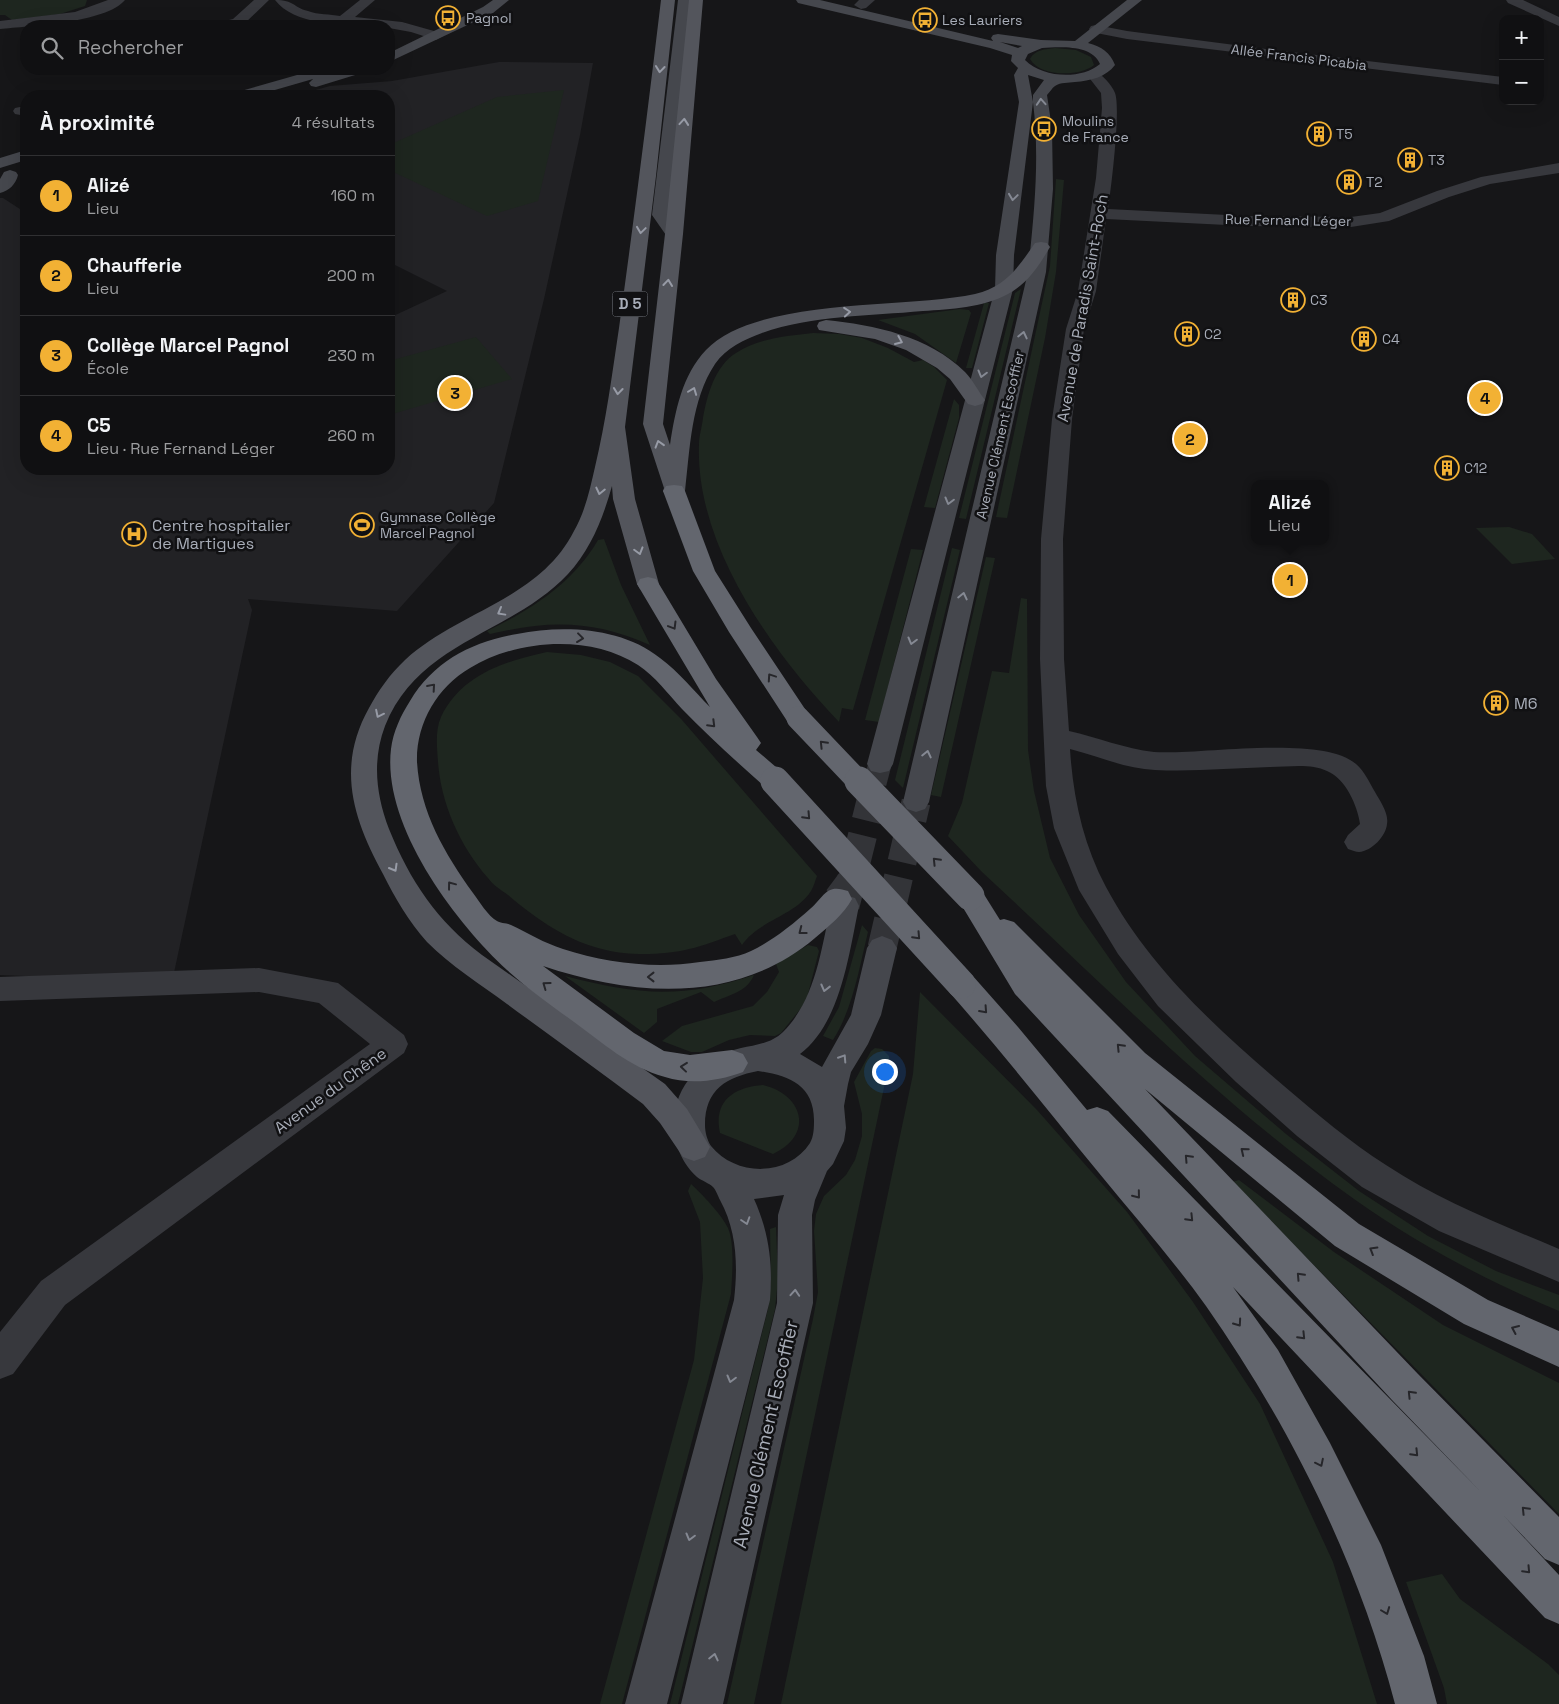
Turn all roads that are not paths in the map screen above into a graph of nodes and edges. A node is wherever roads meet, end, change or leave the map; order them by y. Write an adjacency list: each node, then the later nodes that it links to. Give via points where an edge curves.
1 (118, 0): 18 (street, via 91,12)
2 (262, 0): 19 (street)
3 (282, 0): 20 (street, via 300,14)
4 (368, 0): 20 (street)
5 (502, 0): 16 (main road)
6 (513, 0): 16 (main road)
7 (659, 0): 17 (main road)
8 (668, 0): 17 (main road, D 5)
9 (685, 0): 44 (main road, via 660,214)
10 (696, 0): 44 (main road, D 5, one-way to 10)
11 (802, 0): 31 (main road, via 994,45)
12 (838, 0): 15 (main road)
13 (1135, 0): 25 (main road)
14 (1513, 0): 21 (street)
15 (864, 2): 27 (main road, via 1004,39)
16 (489, 5): 26 (main road)
17 (666, 17): 49 (main road, D 5, one-way to 49)
18 (41, 20)
19 (240, 20)
20 (343, 20)
21 (1559, 22)
22 (20, 23): 23 (street)
23 (0, 25)
24 (395, 25): 26 (street)
25 (1096, 29): 29 (main road); 36 (street, Allée Francis Picabia)
26 (430, 33): 28 (main road); 30 (main road)
27 (1041, 44): 29 (main road); 31 (main road, via 1024,50)
28 (395, 45)
29 (1078, 45): 34 (main road, via 1101,53 1106,59 1108,65)
30 (395, 54)
31 (1022, 61): 35 (main road, via 1041,75); 46 (main road, Avenue Clément Escoffier, one-way to 46, via 1026,102)
32 (312, 75): 37 (main road)
33 (340, 75): 38 (main road)
34 (1094, 75): 35 (main road); 43 (street, Avenue de Paradis Saint-Roch, via 1108,92 1109,108)
35 (1063, 78): 45 (main road, Avenue Clément Escoffier, one-way to 35, via 1045,168 1040,94 1049,83)
36 (1499, 81)
37 (260, 90)
38 (291, 90)
39 (20, 160): 42 (main road)
40 (20, 168): 42 (main road)
41 (1559, 168): 43 (street, Rue Fernand Léger, via 1486,180 1383,217 1366,220 1328,223)
42 (2, 173)
43 (1099, 214): 52 (street, Avenue de Paradis Saint-Roch, via 1087,292 1075,329 1060,442 1052,539 1052,659)
44 (674, 234): 50 (main road, D 5, one-way to 44, via 653,424)
45 (1041, 247): 46 (main road, via 1032,265); 55 (main road, Avenue Clément Escoffier, one-way to 45)
46 (1004, 289): 47 (main road, one-way to 46, via 824,314 965,301); 48 (main road, Avenue Clément Escoffier, one-way to 48)
47 (764, 327): 48 (main road, one-way to 48, via 845,327 893,338 947,367 958,376); 50 (main road, one-way to 47, via 688,408 700,374 708,360 728,341)
48 (975, 400): 53 (main road, Avenue Clément Escoffier, one-way to 53)
49 (615, 427): 51 (main road, D 5, one-way to 51, via 624,499); 65 (main road, one-way to 65, via 592,521 574,553 534,592 444,644 403,676 390,694 370,735 363,764 365,788 383,850 416,907 435,932 482,970 654,1094 680,1124)
50 (674, 490): 57 (highway, D 5, one-way to 50, bridge, via 798,718 740,632 704,571)
51 (648, 584): 54 (highway, D 5, one-way to 54, via 707,684)
52 (1057, 738): 56 (street, via 1086,742 1140,760 1302,757 1333,762 1356,780 1372,812 1374,824 1369,834); 68 (street, Avenue de Paradis Saint-Roch, via 1059,786 1068,828 1093,890 1128,946 1169,996 1254,1079 1308,1126 1374,1176 1451,1220)
53 (880, 764)
54 (774, 780): 59 (highway, one-way to 54, via 448,882 416,820 406,782 404,752 410,725 424,696 441,677 478,652 507,643 553,636 578,637 627,649 648,660 716,729); 62 (highway, one-way to 62, bridge)
55 (916, 802)
56 (1358, 842)
57 (970, 896): 69 (highway, one-way to 57, via 1476,1312 1347,1235 1134,1062); 71 (highway, one-way to 57, via 1405,1388 1026,985)
58 (842, 902): 59 (highway, one-way to 59, via 764,958 712,973 673,977 640,977 578,965 517,943); 63 (main road, one-way to 63, via 822,998 813,1017 792,1042 774,1052)
59 (482, 922): 63 (highway, one-way to 59, via 683,1068 647,1057 538,979)
60 (882, 948): 64 (main road, one-way to 60, via 836,1068 866,1015)
61 (0, 989): 70 (street, Avenue du Chêne, via 259,980 326,992 393,1044 53,1293)
62 (1007, 1036): 72 (highway, one-way to 72, via 1095,1119); 75 (highway, one-way to 75, via 1217,1293 1265,1363 1317,1456 1367,1559 1403,1656)
63 (745, 1061): 64 (main road, via 781,1061 803,1070 819,1085); 65 (main road, via 714,1073 698,1089 690,1107 688,1127)
64 (829, 1104): 66 (main road, via 831,1125 825,1146)
65 (694, 1147): 67 (main road, via 706,1165)
66 (813, 1164): 67 (main road, via 794,1177 771,1184 748,1184); 74 (main road, Avenue Clément Escoffier, one-way to 66, via 795,1303 798,1200)
67 (725, 1177): 73 (main road, one-way to 73, via 747,1220 753,1246 752,1300)
68 (1559, 1266)
69 (1559, 1349)
70 (0, 1361)
71 (1559, 1545)
72 (1559, 1604)
73 (646, 1704)
74 (702, 1704)
75 (1416, 1704)

